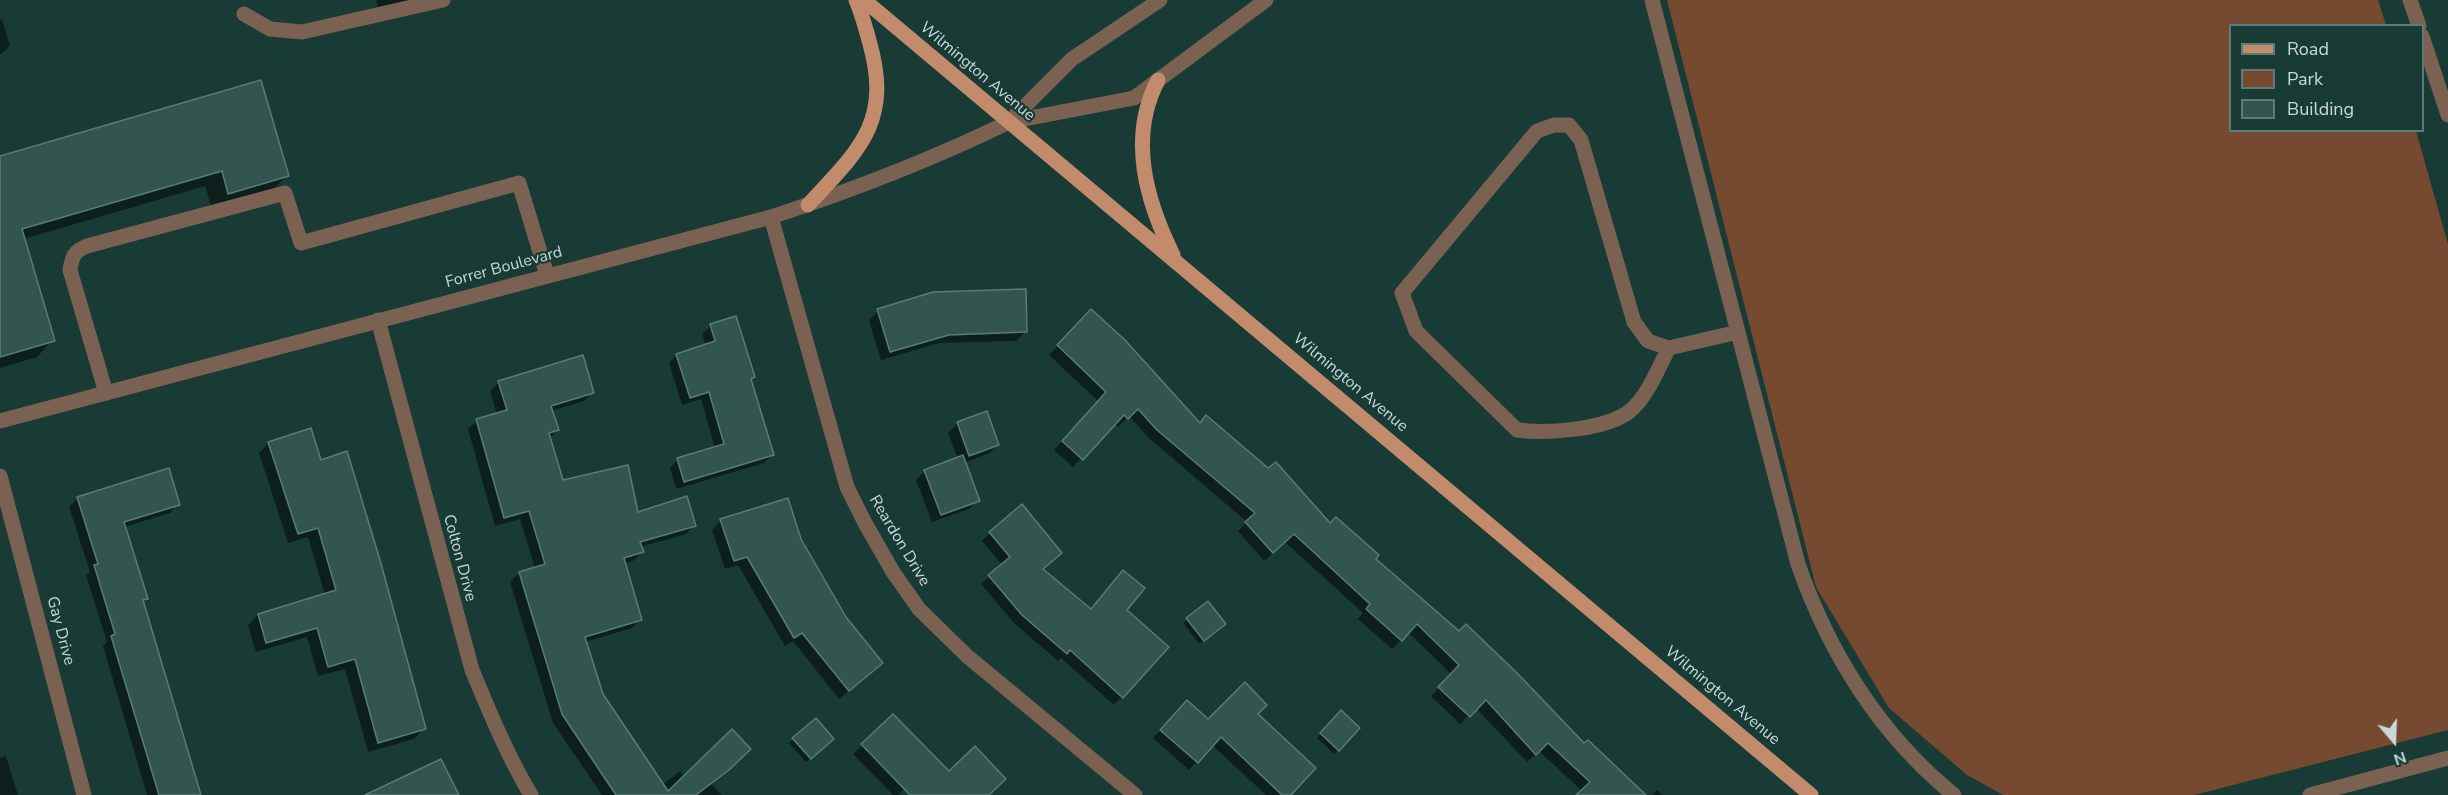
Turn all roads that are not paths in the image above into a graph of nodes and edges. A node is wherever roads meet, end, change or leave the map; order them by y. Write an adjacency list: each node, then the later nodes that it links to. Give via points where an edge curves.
1 (443, 0): 8 (street, via 302,32 270,29)
2 (856, 0): 14 (main road, via 877,69 875,111 856,150)
3 (864, 0): 13 (main road, Wilmington Avenue)
4 (1160, 0): 13 (street, Forrer Boulevard, via 1072,59)
5 (1266, 0): 11 (street, Forrer Boulevard)
6 (1652, 0): 19 (street)
7 (2410, 0): 9 (street)
8 (244, 14)
9 (2418, 24)
10 (2424, 42): 12 (street)
11 (1158, 80): 13 (street, Forrer Boulevard, via 1134,98); 16 (main road, via 1143,120 1144,164 1151,203)
12 (2448, 115)
13 (1009, 122): 14 (street, Forrer Boulevard, via 943,154); 16 (main road, Wilmington Avenue)
14 (808, 205): 15 (street, Forrer Boulevard)
15 (771, 216): 17 (street, Forrer Boulevard); 27 (street, Reardon Drive, via 847,487 893,572 919,609 967,656)
16 (1176, 260): 28 (main road, Wilmington Avenue)
17 (547, 275): 18 (street, Forrer Boulevard); 21 (street, via 519,183 302,243 285,193 77,250 72,257 72,280)
18 (378, 320): 21 (street, Forrer Boulevard); 26 (street, Colton Drive, via 472,670 494,724)
19 (1738, 332): 20 (street); 29 (street, via 1810,597 1836,652 1876,716 1911,758)
20 (1669, 348): 20 (street, via 1648,341 1634,322 1581,140 1569,125 1537,131 1402,293 1416,331 1517,430 1567,430 1613,420 1630,411)
21 (106, 393): 22 (street, Forrer Boulevard)
22 (0, 421)
23 (0, 476): 25 (street, Gay Drive)
24 (2448, 758): 30 (street)
25 (84, 795)
26 (531, 795)
27 (1135, 795)
28 (1811, 795)
29 (1954, 795)
30 (2310, 795)

